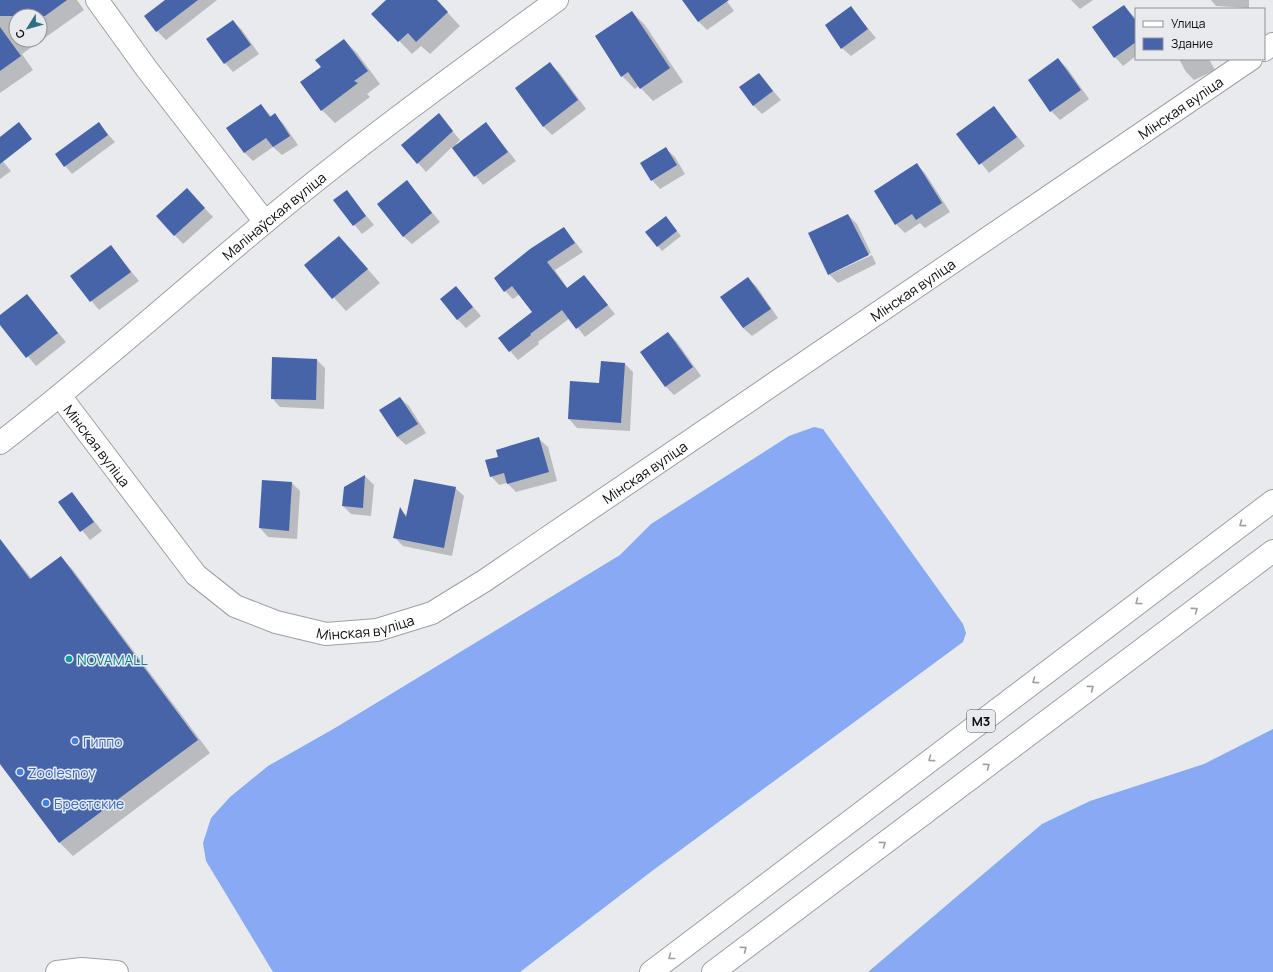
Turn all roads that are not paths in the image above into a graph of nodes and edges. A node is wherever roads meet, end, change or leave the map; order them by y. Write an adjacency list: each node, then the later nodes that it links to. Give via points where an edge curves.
1 (97, 0): 4 (main road)
2 (557, 0): 4 (main road, Малінаўская вуліца, via 444,82)
3 (1250, 60): 5 (main road, Мінская вуліца, via 484,582 432,613 377,630 326,634 276,622 235,606 196,575)
4 (265, 222): 5 (main road, Малінаўская вуліца)
5 (60, 396): 6 (main road, Малінаўская вуліца)
6 (0, 443)
7 (1273, 500): 11 (main road, М3, one-way to 11)
8 (1273, 551): 12 (main road, one-way to 8)
9 (57, 972): 10 (main road, via 82,969)
10 (117, 972)
11 (651, 972)
12 (712, 972)

